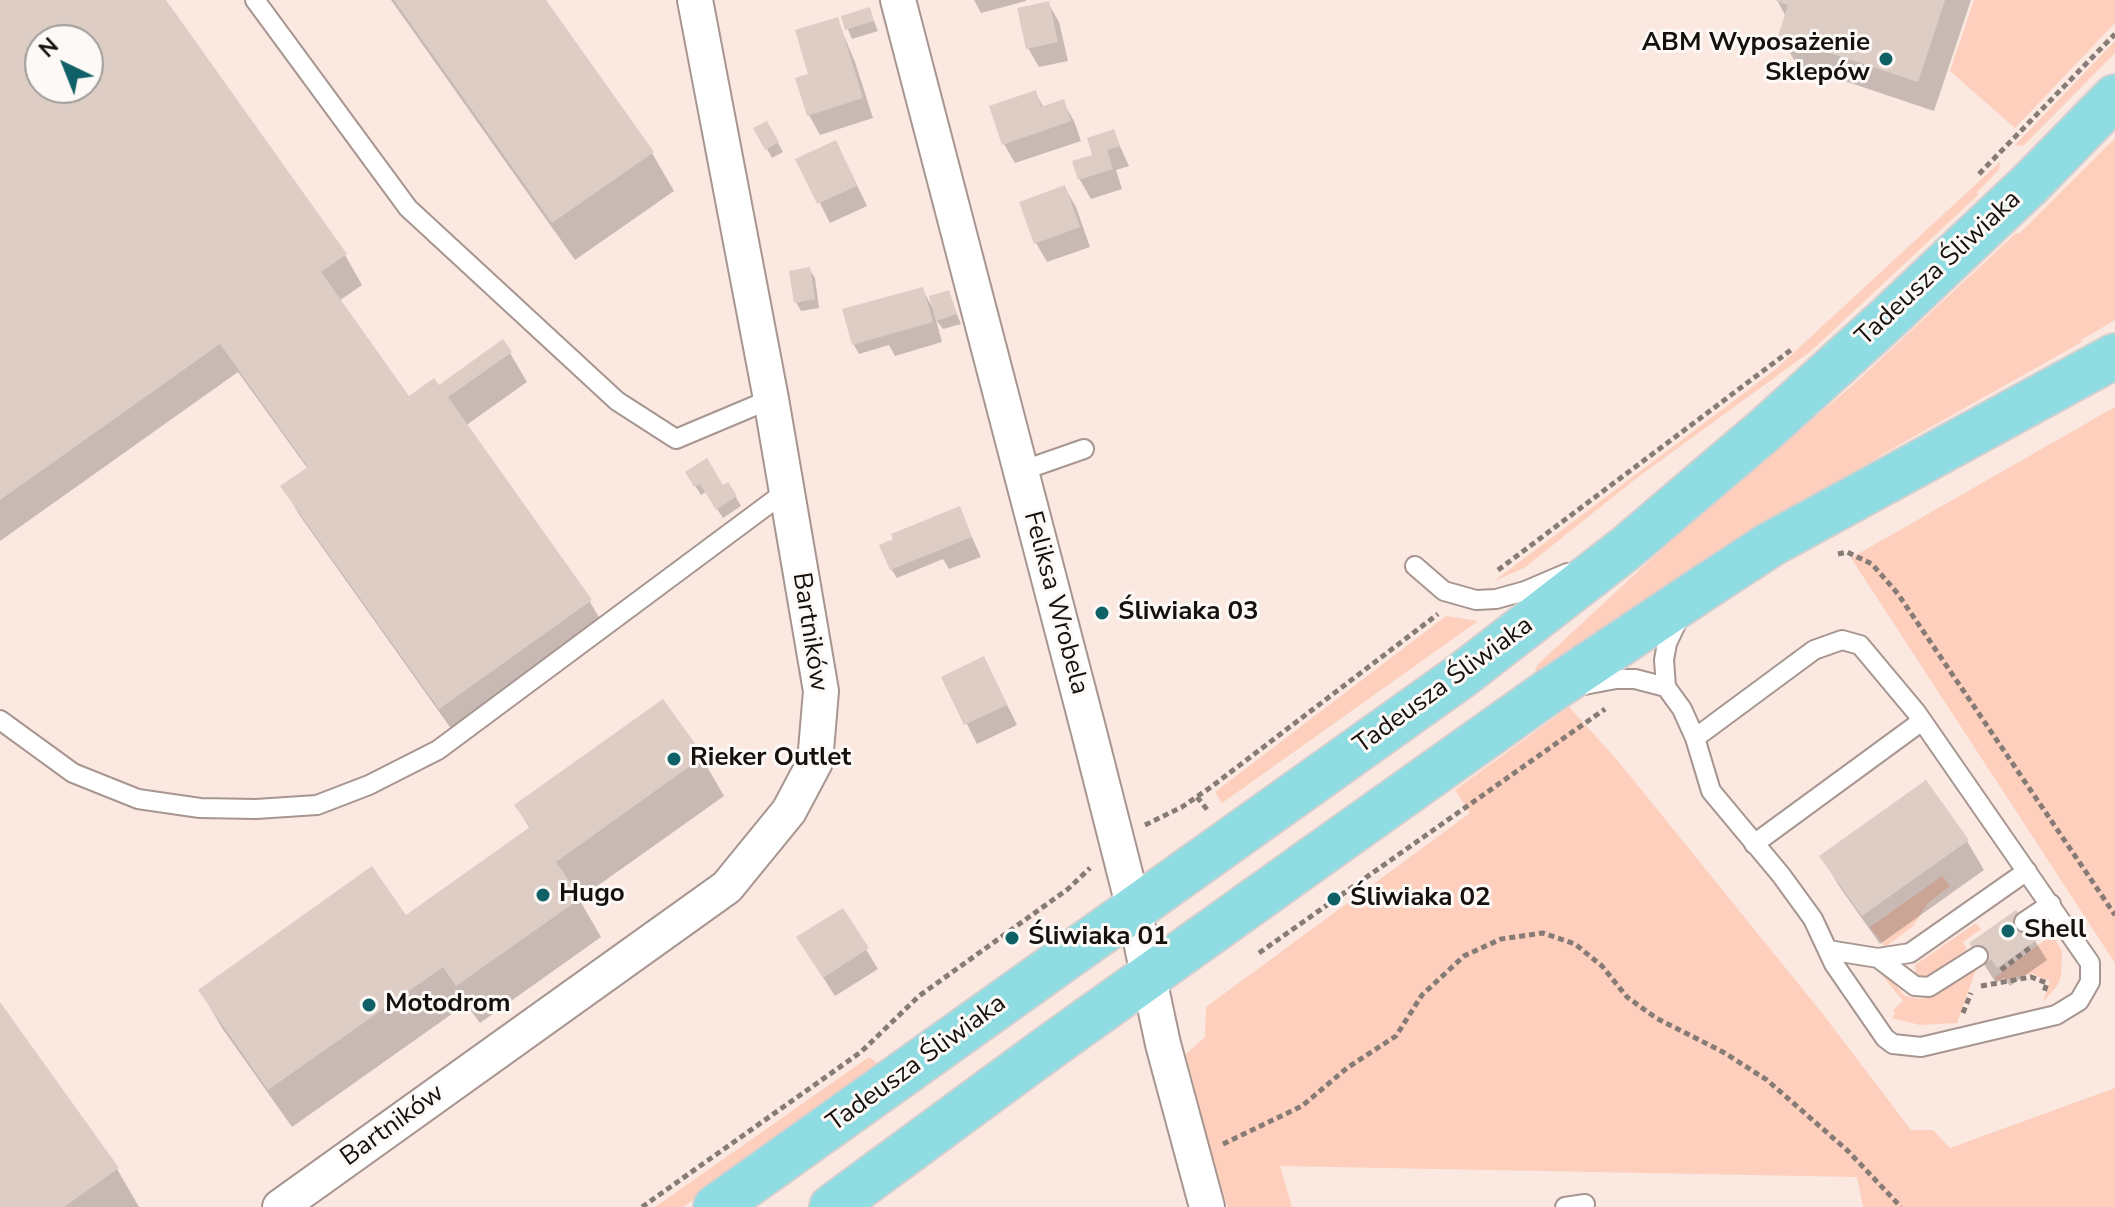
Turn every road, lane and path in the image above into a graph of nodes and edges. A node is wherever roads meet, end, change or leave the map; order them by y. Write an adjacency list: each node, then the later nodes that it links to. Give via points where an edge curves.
1 (255, 0): 9 (lane, via 408,208 617,401 676,439)
2 (695, 0): 9 (street, Bartników)
3 (898, 0): 11 (street, Feliksa Wrobela)
4 (2115, 34): 6 (path)
5 (2115, 97): 13 (main road, Tadeusza Śliwiaka, via 1887,319)
6 (1974, 180)
7 (1798, 344): 15 (path)
8 (2115, 356): 16 (main road, via 1771,544)
9 (771, 399): 12 (street, Bartników)
10 (1084, 449): 11 (lane)
11 (1021, 471): 31 (street, Feliksa Wrobela)
12 (785, 492): 21 (lane, via 438,750 317,805 200,808 138,799 73,773); 42 (street, Bartników, via 821,691 815,762 789,811 727,887)
13 (1625, 549): 14 (lane, via 1496,599 1476,600 1444,591); 31 (main road, Tadeusza Śliwiaka, via 1461,676)
14 (1415, 566)
15 (1492, 574)
16 (1699, 591): 18 (lane, via 1667,643); 19 (main road)
17 (1440, 613): 24 (path)
18 (1666, 687): 19 (lane, via 1616,679); 23 (lane)
19 (1548, 692): 37 (main road)
20 (1610, 706): 34 (path)
21 (0, 720)
22 (1922, 721): 23 (lane, via 1875,660 1860,645 1842,640 1814,650); 27 (lane); 29 (lane)
23 (1695, 738): 27 (lane, via 1711,791)
24 (1197, 797): 25 (path); 26 (path)
25 (1209, 813)
26 (1142, 827)
27 (1754, 844): 33 (lane, via 1813,919)
28 (1096, 862): 43 (path, via 1068,889 919,996 861,1052)
29 (2027, 871): 30 (lane); 36 (lane, via 1910,953)
30 (2051, 904): 32 (lane); 39 (lane, via 2090,963 2090,982 2079,1001)
31 (1134, 909): 37 (street, Feliksa Wrobela); 44 (main road, Tadeusza Śliwiaka)
32 (2024, 922)
33 (1828, 950): 36 (lane); 39 (lane, via 1893,1044 1921,1047)
34 (1259, 953)
35 (1978, 956): 36 (lane, via 1929,987 1915,986)
36 (1878, 958)
37 (1149, 976): 40 (street, Feliksa Wrobela); 45 (main road)
38 (1972, 987): 39 (path, via 2031,977 2047,983)
39 (2042, 1018)
40 (1194, 1159): 46 (street, Feliksa Wrobela); 48 (path, via 1302,1106 1396,1036 1422,995 1464,956 1501,939 1543,933 1575,944 1627,997 1656,1018 1767,1080 1848,1151)
41 (1585, 1204): 47 (lane)
42 (280, 1207)
43 (642, 1207)
44 (716, 1207)
45 (832, 1207)
46 (1207, 1207)
47 (1565, 1207)
48 (1901, 1207)

